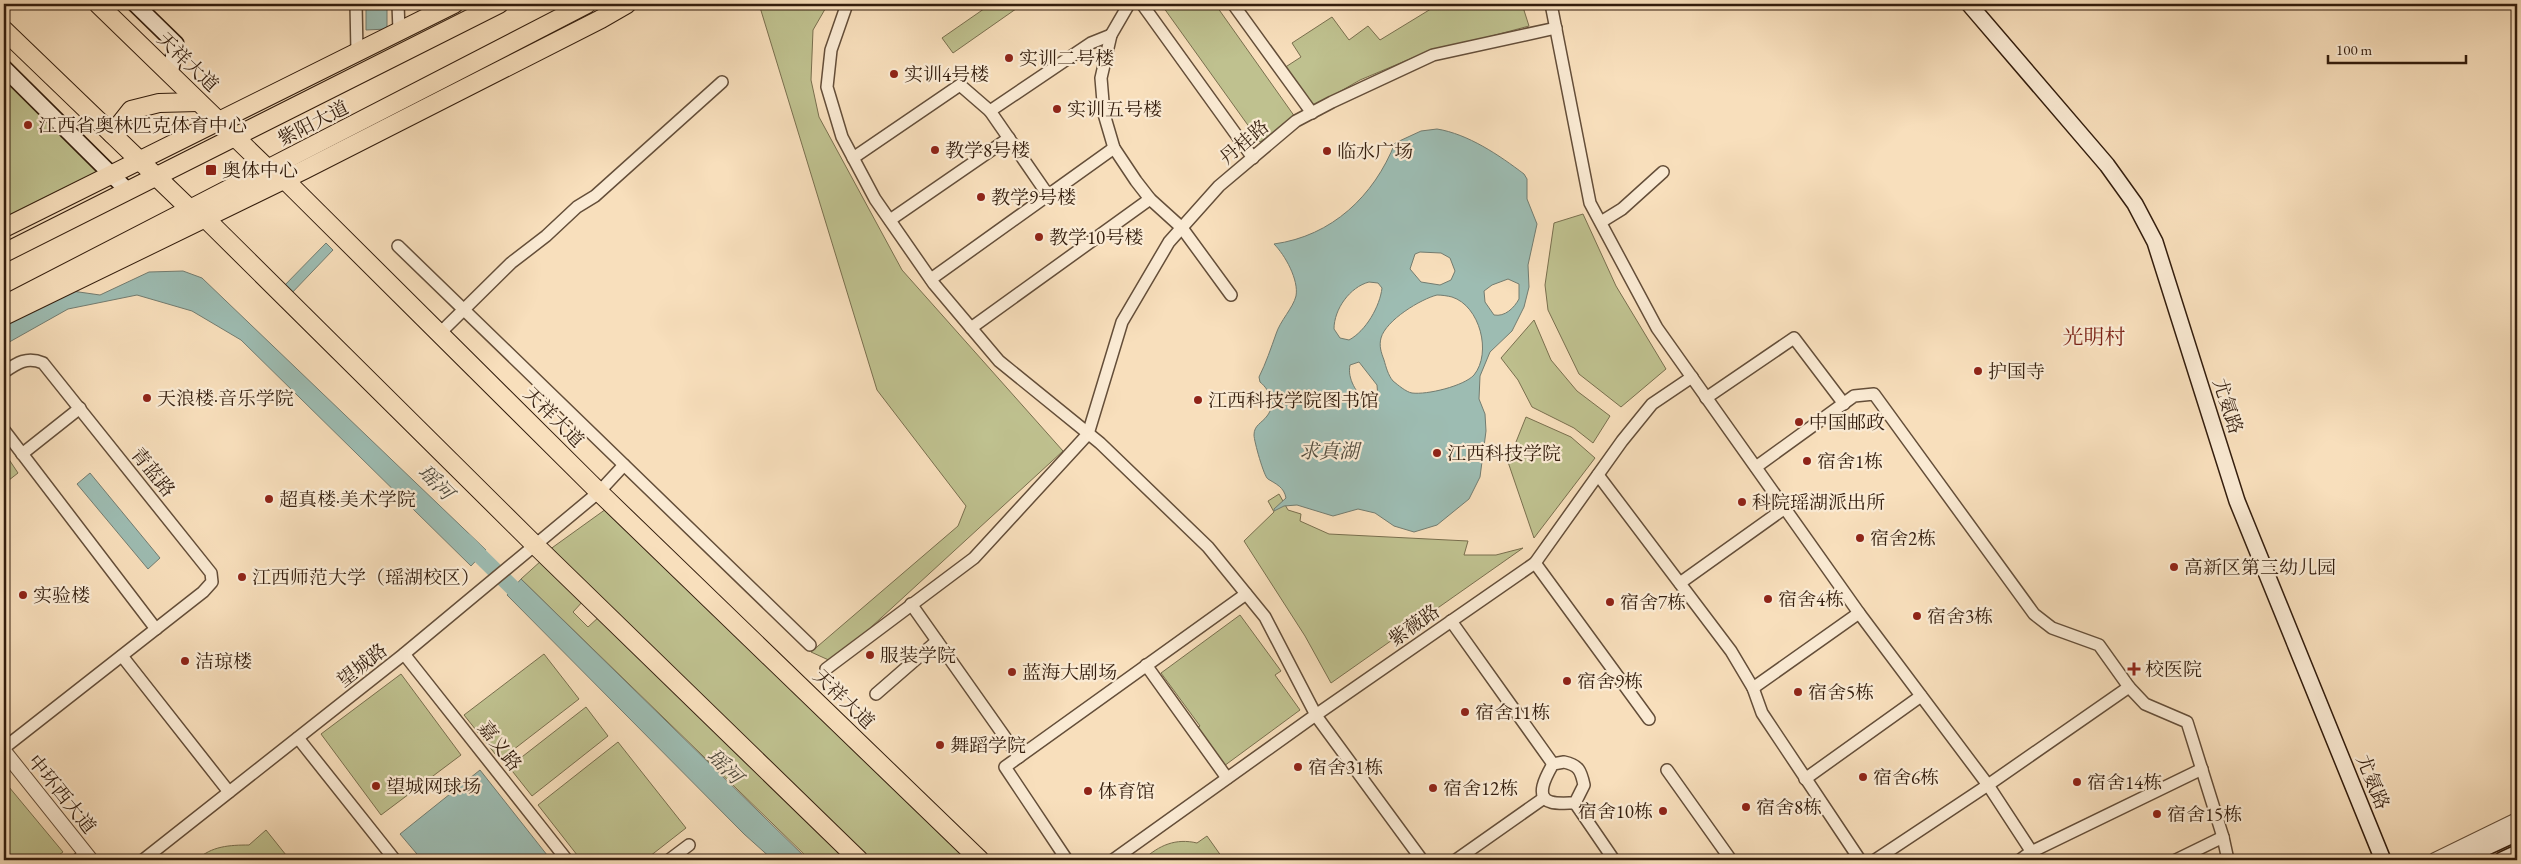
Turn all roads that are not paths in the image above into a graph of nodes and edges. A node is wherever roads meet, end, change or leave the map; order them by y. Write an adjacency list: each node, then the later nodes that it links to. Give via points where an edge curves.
1 (98, 4): 21 (main road, 天祥大道)
2 (135, 4): 21 (main road, via 176,44)
3 (356, 4): 19 (street)
4 (398, 4): 17 (street)
5 (454, 4): 17 (main road)
6 (498, 4): 28 (main road, 紫阳大道)
7 (587, 4): 34 (main road, 紫阳大道)
8 (627, 4): 38 (main road)
9 (847, 4): 31 (street, via 832,50 827,87 842,138)
10 (1128, 4): 18 (street)
11 (1142, 4): 32 (street)
12 (1233, 4): 25 (street)
13 (1551, 4): 15 (street)
14 (1968, 4): 127 (main road, 尤氨路, via 2107,165 2151,234 2248,540)
15 (1556, 28): 25 (street, 丹桂路, via 1433,56); 44 (street, via 1590,203)
16 (4, 30): 27 (main road)
17 (398, 31): 19 (main road)
18 (1111, 35): 24 (street, via 1091,43); 30 (street, via 1102,78 1104,114)
19 (357, 52): 26 (main road)
20 (4, 68): 36 (main road)
21 (170, 74): 23 (main road, 天祥大道)
22 (722, 82): 52 (street, via 595,196 577,207 510,263)
23 (198, 102): 26 (main road, 天祥大道); 27 (main road, via 159,103 131,110)
24 (990, 111): 29 (street); 31 (street, via 960,85)
25 (1312, 113): 32 (street, 丹桂路, via 1296,121)
26 (218, 120): 28 (main road, 天祥大道); 33 (main road)
27 (112, 134): 33 (main road)
28 (234, 136): 34 (main road, 天祥大道); 37 (main road, 紫阳大道)
29 (1010, 138): 40 (street); 43 (street)
30 (1114, 148): 40 (street); 41 (street)
31 (853, 158): 43 (street)
32 (1253, 158): 46 (street, 丹桂路, via 1219,186)
33 (139, 160): 36 (main road); 37 (main road)
34 (269, 170): 38 (main road, 天祥大道); 42 (main road, 紫阳大道)
35 (1663, 172): 44 (street, via 1622,209)
36 (111, 174): 39 (main road); 45 (main road)
37 (155, 176): 39 (main road, 紫阳大道); 42 (main road)
38 (285, 180): 42 (main road); 55 (main road, 天祥大道)
39 (127, 190): 48 (main road, 紫阳大道)
40 (1048, 195): 49 (street)
41 (1150, 198): 46 (street); 54 (street)
42 (198, 214): 51 (main road, 紫阳大道); 53 (main road); 69 (main road)
43 (890, 220): 49 (street)
44 (1600, 222): 57 (street, via 1657,328)
45 (4, 228)
46 (1182, 228): 50 (street); 62 (street, 丹桂路, via 1169,242 1122,322)
47 (398, 246): 52 (street)
48 (4, 253)
49 (931, 279): 54 (street)
50 (1231, 295)
51 (4, 304)
52 (464, 310): 55 (street); 64 (street)
53 (4, 316)
54 (971, 328): 62 (street, via 999,361)
55 (440, 333): 67 (main road, 天祥大道)
56 (4, 372): 60 (street, 青蓝路, via 18,362 35,359 43,363)
57 (1692, 377): 58 (street); 66 (street, 紫薇路, via 1652,404)
58 (1706, 398): 59 (street, via 1794,338); 65 (street)
59 (1844, 404): 65 (street); 83 (street, via 1854,396 1874,394 2034,614 2052,628 2099,645)
60 (80, 408): 63 (street); 76 (street, 青蓝路, via 211,573 212,582 203,592)
61 (4, 430): 63 (street)
62 (1088, 434): 72 (street, via 1208,547); 73 (street, via 974,558)
63 (22, 454): 76 (street)
64 (624, 465): 67 (street, 望城路); 78 (street)
65 (1756, 468): 68 (street)
66 (1598, 475): 70 (street, 紫薇路); 71 (street)
67 (599, 492): 69 (street, 望城路); 114 (main road, 天祥大道)
68 (1784, 508): 71 (street); 74 (street)
69 (530, 549): 79 (street, 望城路); 113 (main road)
70 (1535, 563): 75 (street, 紫薇路); 88 (street)
71 (1680, 583): 84 (street, via 1731,651)
72 (1246, 594): 81 (street); 87 (street, via 1264,617)
73 (911, 604): 77 (street); 82 (street)
74 (1859, 612): 84 (street); 86 (street)
75 (1451, 621): 87 (street, 紫薇路); 92 (street)
76 (156, 629): 80 (street, 青蓝路)
77 (937, 641): 85 (street); 91 (street)
78 (810, 645)
79 (404, 654): 89 (street, 望城路); 111 (street, 嘉义路)
80 (122, 656): 90 (street, 青蓝路); 98 (street)
81 (1146, 665): 91 (street); 95 (street)
82 (826, 669)
83 (2129, 687): 93 (street, via 2145,704 2187,722); 97 (street)
84 (1753, 688): 96 (street, via 1762,713)
85 (876, 694)
86 (1921, 696): 96 (street); 97 (street)
87 (1316, 714): 95 (street, 紫薇路); 117 (street)
88 (1649, 719)
89 (298, 738): 98 (street, 望城路); 110 (street)
90 (4, 750): 108 (street, 中环西大道)
91 (1019, 757): 115 (street, via 1005,767)
92 (1553, 764): 99 (street, via 1544,782); 100 (street, via 1574,764 1580,771 1584,785)
93 (2202, 769): 103 (street); 107 (street)
94 (1667, 770): 120 (street)
95 (1228, 778): 116 (street, 紫薇路)
96 (1805, 778): 121 (street)
97 (1988, 786): 105 (street); 107 (street)
98 (229, 792): 109 (street, 望城路)
99 (1544, 798): 100 (street, via 1551,802); 118 (street)
100 (1575, 803): 119 (street)
101 (2517, 820): 128 (street)
102 (2517, 833): 129 (main road)
103 (2223, 837): 125 (street); 126 (street)
104 (689, 845): 112 (street)
105 (1889, 850): 122 (street); 123 (street)
106 (2517, 853): 130 (main road)
107 (2034, 856): 124 (street)
108 (84, 858)
109 (143, 860)
110 (395, 860)
111 (567, 860)
112 (669, 860)
113 (859, 860)
114 (980, 860)
115 (1067, 860)
116 (1113, 860)
117 (1422, 860)
118 (1456, 860)
119 (1614, 860)
120 (1731, 860)
121 (1860, 860)
122 (1875, 860)
123 (1896, 860)
124 (2020, 860)
125 (2176, 860)
126 (2228, 860)
127 (2383, 860)
128 (2435, 860)
129 (2459, 860)
130 (2502, 860)

